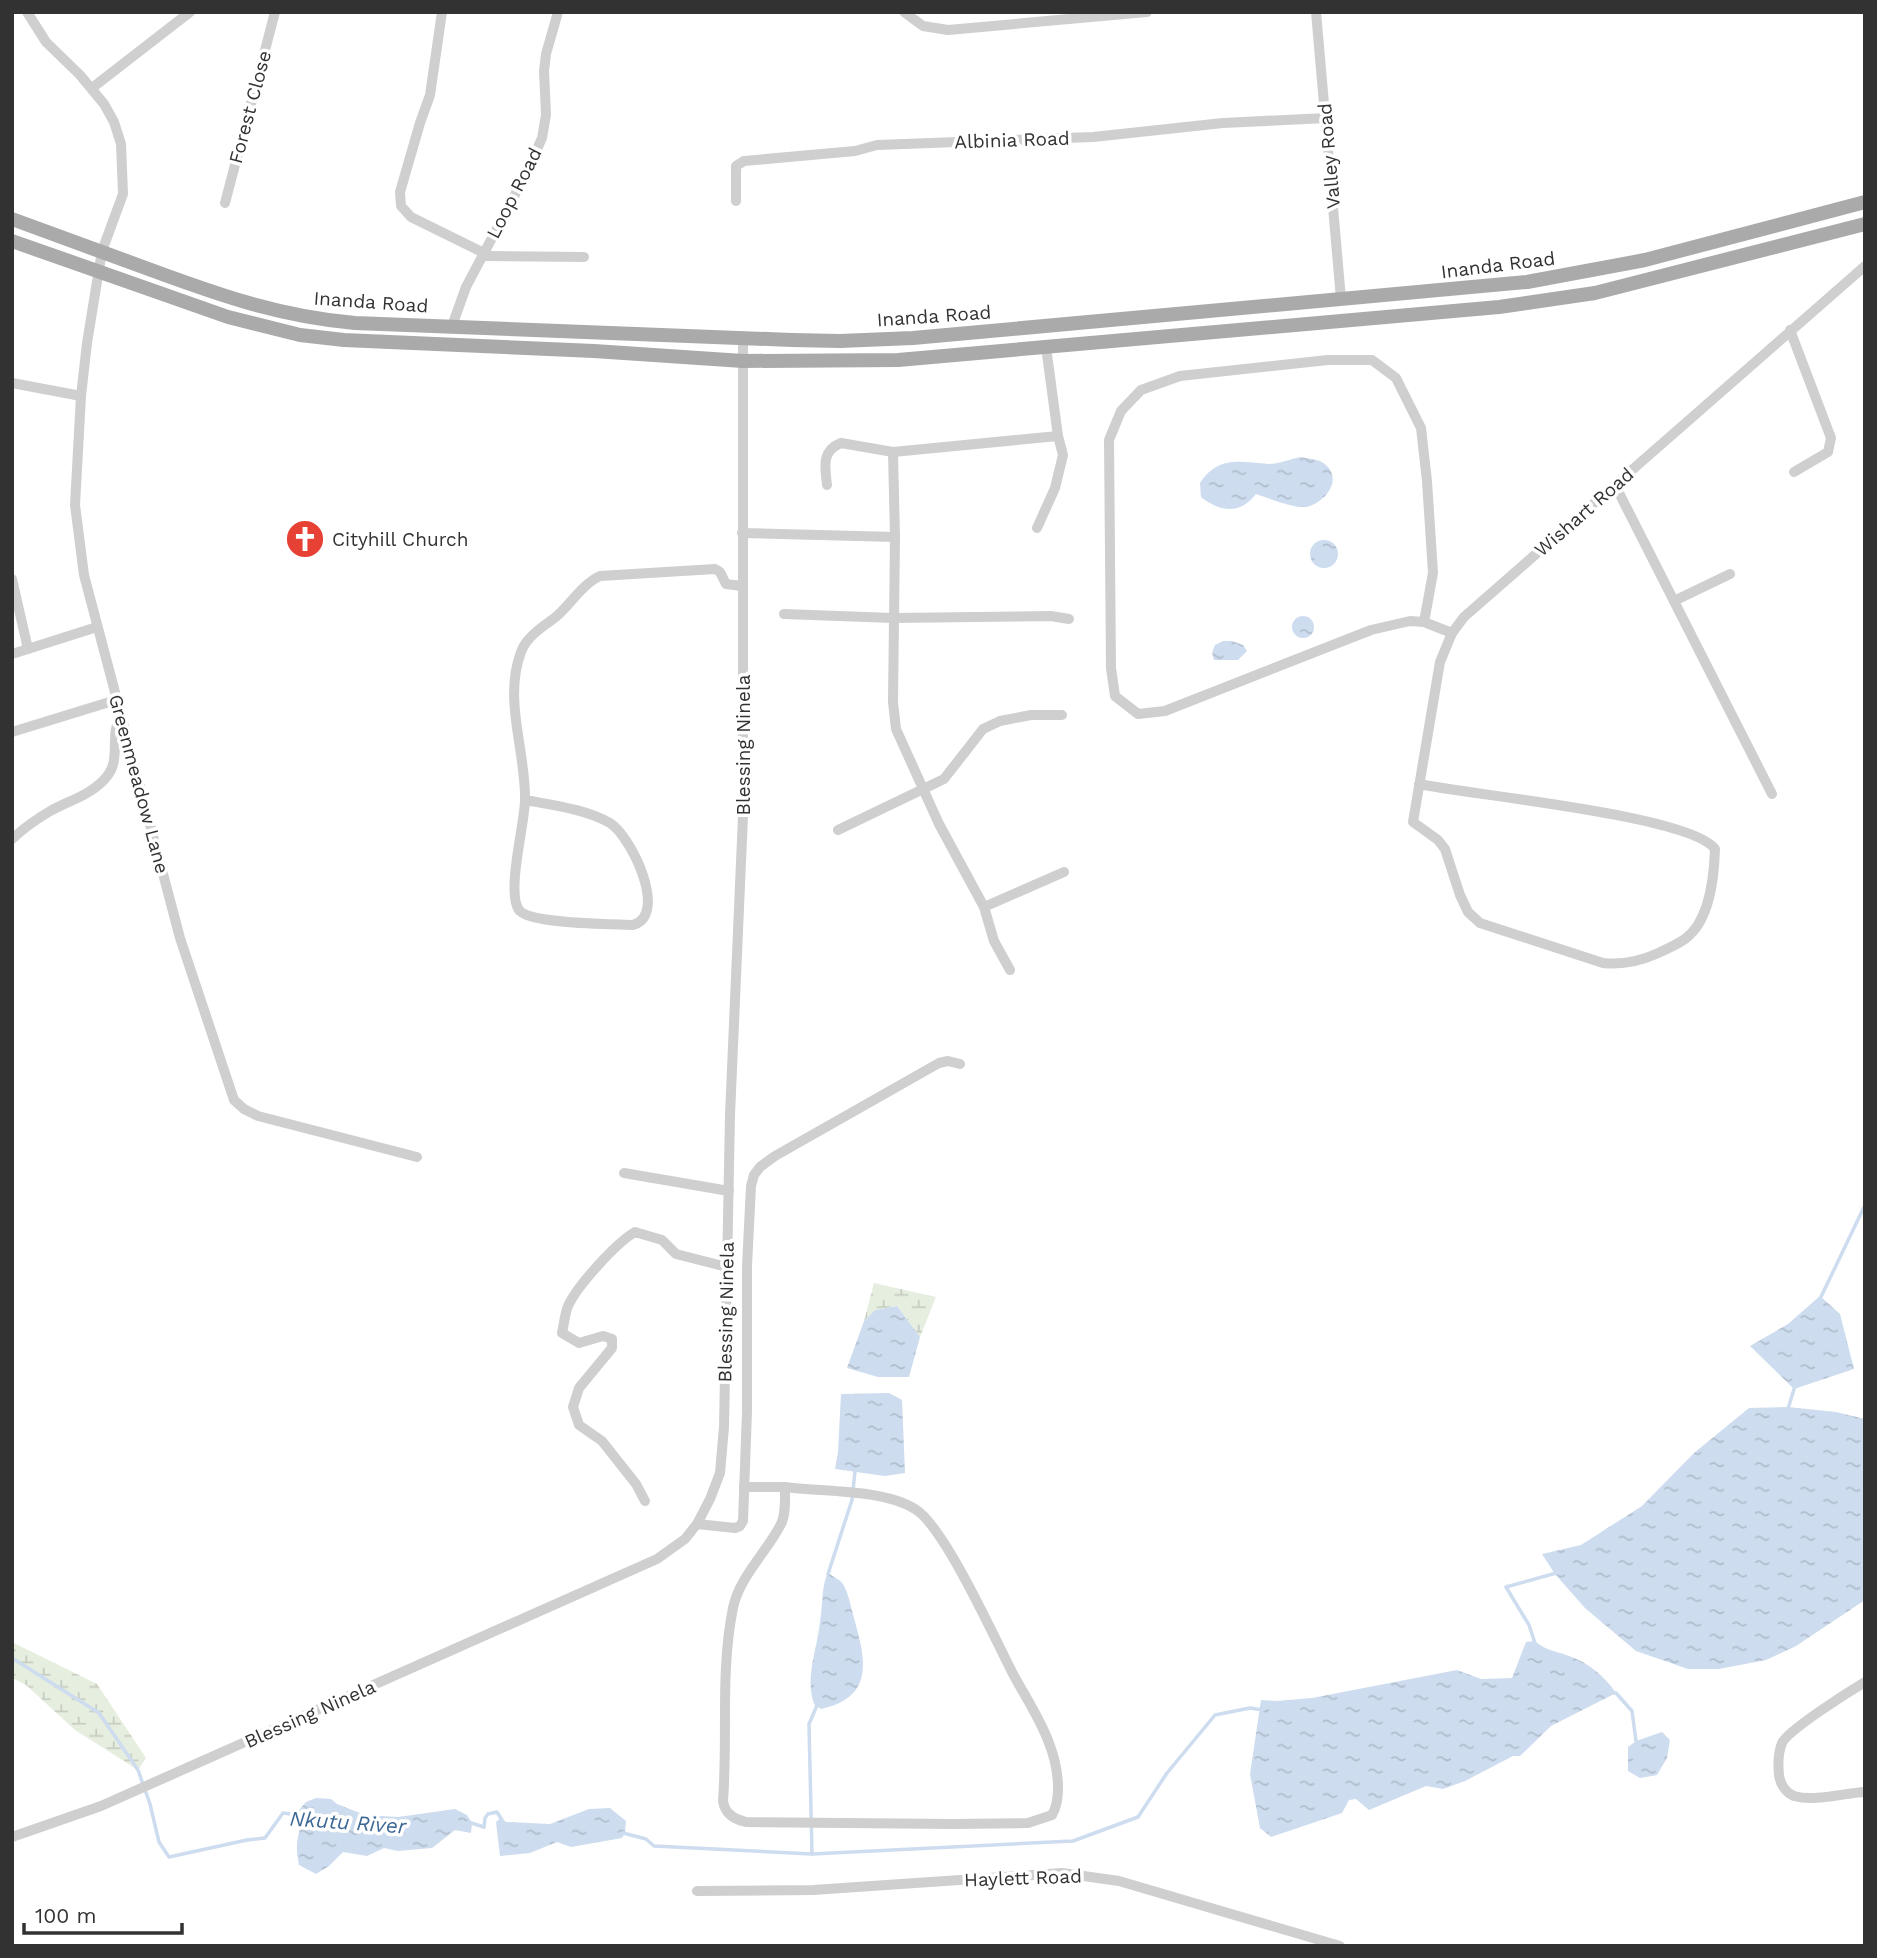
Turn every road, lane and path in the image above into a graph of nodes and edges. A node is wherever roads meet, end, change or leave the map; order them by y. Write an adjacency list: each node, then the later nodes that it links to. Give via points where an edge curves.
1 (27, 12): 9 (street, Greenmeadow Lane, via 52,48)
2 (190, 12): 9 (street)
3 (275, 12): 12 (street, Forest Close)
4 (442, 12): 18 (street, via 430,95 400,200 411,217)
5 (558, 12): 18 (street, Loop Road, via 546,54 542,138)
6 (904, 12): 7 (street, via 923,26 948,30)
7 (1147, 12)
8 (1316, 12): 10 (street, Valley Road)
9 (92, 88): 17 (street, Greenmeadow Lane, via 114,122 123,160 123,194)
10 (1326, 118): 11 (street, Albinia Road, via 1093,137 877,145 744,161 736,166); 22 (street, Valley Road)
11 (736, 201)
12 (225, 202)
13 (1865, 202): 22 (main road, Inanda Road, via 1573,275)
14 (12, 219): 17 (main road, Inanda Road)
15 (1865, 224): 28 (main road, Inanda Road, via 1595,293 1499,307)
16 (12, 241): 21 (main road, Inanda Road)
17 (102, 251): 21 (street, Greenmeadow Lane); 23 (main road, Inanda Road, via 280,313 355,323)
18 (483, 254): 19 (street); 23 (street, Loop Road)
19 (584, 257)
20 (1865, 266): 25 (street, Wishart Road)
21 (100, 270): 29 (main road, Inanda Road, via 228,317 300,335); 33 (street, Greenmeadow Lane)
22 (1341, 299): 27 (main road, Inanda Road)
23 (452, 326): 24 (main road, Inanda Road)
24 (551, 329): 26 (main road, Inanda Road); 29 (main road, via 553,342)
25 (1790, 330): 36 (street, via 1831,443 1824,455); 38 (street, Wishart Road)
26 (743, 338): 27 (main road, Inanda Road); 30 (street, Blessing Ninela)
27 (864, 340): 31 (main road)
28 (1046, 347): 31 (main road, Inanda Road); 34 (street)
29 (594, 351): 30 (main road, Inanda Road)
30 (743, 361): 31 (main road, Inanda Road); 40 (street, Blessing Ninela)
31 (873, 361)
32 (12, 383): 33 (street)
33 (81, 396): 50 (street, Greenmeadow Lane, via 75,505 84,575)
34 (1058, 436): 35 (street); 39 (street, via 1063,455 1059,473)
35 (892, 452): 37 (street, via 851,443 836,445 825,460); 41 (street)
36 (1794, 472)
37 (827, 485)
38 (1615, 485): 45 (street); 51 (street, Wishart Road, via 1464,617)
39 (1037, 527)
40 (742, 533): 41 (street); 44 (street, Blessing Ninela)
41 (895, 537): 47 (street)
42 (1730, 574): 45 (street)
43 (12, 579): 52 (street)
44 (742, 586): 61 (street, via 726,584 715,569 600,576 528,639 517,666 514,691); 70 (street, Blessing Ninela, via 743,816)
45 (1674, 601): 60 (street)
46 (784, 614): 47 (street)
47 (893, 618): 48 (street); 59 (street, via 896,729)
48 (1069, 618)
49 (1424, 622): 49 (street, via 1371,630 1165,710 1138,714 1115,696 1111,668 1109,440 1121,411 1141,390 1180,376 1328,360 1372,360 1396,378 1421,428 1433,573); 51 (street)
50 (97, 627): 52 (street); 54 (street, Greenmeadow Lane)
51 (1452, 633): 58 (street, Wishart Road, via 1440,662)
52 (28, 649): 53 (street)
53 (12, 654)
54 (116, 700): 56 (street, Greenmeadow Lane); 57 (street)
55 (1062, 715): 59 (street, via 1031,715 983,729 944,779)
56 (121, 717): 63 (street, via 107,777); 68 (street, Greenmeadow Lane, via 180,938 234,1100 258,1116)
57 (12, 732)
58 (1419, 784): 58 (street, Wishart Road, via 1413,822 1445,849 1468,912 1480,923 1603,963 1646,959 1685,939 1698,924 1711,890 1715,849 1707,841 1596,811)
59 (922, 788): 62 (street); 65 (street)
60 (1772, 794)
61 (525, 800): 61 (street, via 516,880 518,909 529,917 544,919 640,923 648,908 645,884 619,831 597,817)
62 (838, 830)
63 (12, 839)
64 (1064, 872): 65 (street)
65 (984, 907): 66 (street, via 994,941)
66 (1010, 970)
67 (960, 1064): 72 (street, via 939,1063 775,1156 754,1175 747,1266)
68 (417, 1157)
69 (624, 1173): 70 (street)
70 (729, 1191): 71 (street, Blessing Ninela)
71 (727, 1267): 74 (street, via 676,1254 662,1240 635,1232 595,1270 568,1306 562,1333 579,1343 603,1336 612,1339 612,1348 579,1388 573,1407 579,1425 602,1441); 75 (street, Blessing Ninela, via 720,1473)
72 (744, 1487): 73 (street); 75 (street, via 740,1526)
73 (785, 1487): 73 (street, via 900,1501 929,1520 1049,1743 1057,1806 1052,1815 1028,1823 953,1825 746,1822 735,1819 724,1807 725,1648 733,1605 782,1522)
74 (645, 1501)
75 (697, 1524): 78 (street, Blessing Ninela, via 657,1559 101,1807)
76 (1865, 1682): 77 (street, via 1787,1737 1778,1766 1780,1780 1793,1795)
77 (1865, 1792)
78 (12, 1837)
79 (697, 1891): 80 (street, Haylett Road, via 814,1890 1062,1873 1119,1881)
80 (1340, 1946)

